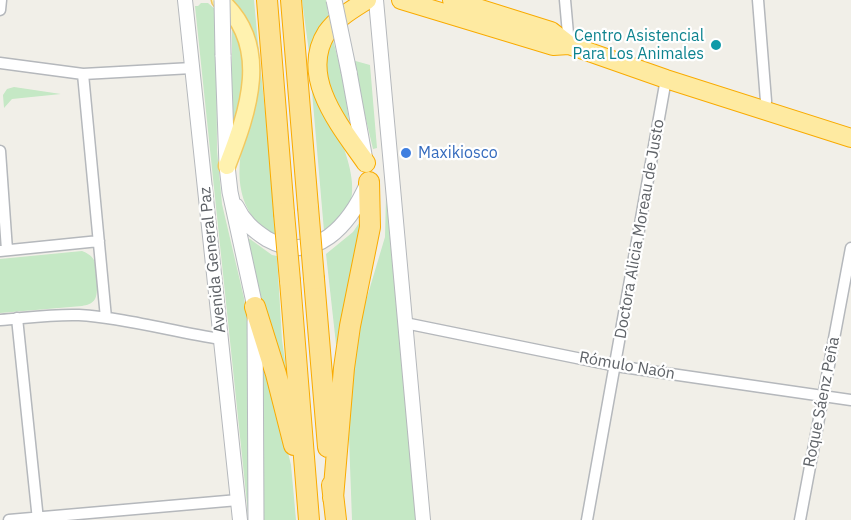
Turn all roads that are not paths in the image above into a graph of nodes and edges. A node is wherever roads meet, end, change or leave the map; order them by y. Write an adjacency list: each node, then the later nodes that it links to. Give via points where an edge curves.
1 (2, 0): 13 (street)
2 (185, 0): 16 (street, Avenida General Paz)
3 (221, 0): 22 (main road, bridge); 22 (main road, via 238,18 246,36 252,72 241,130)
4 (291, 0): 38 (highway, bridge)
5 (334, 0): 23 (main road, bridge)
6 (367, 0): 23 (highway, via 335,23 318,60 323,91)
7 (376, 0): 32 (street)
8 (401, 0): 14 (highway, via 553,46)
9 (452, 0): 14 (highway, via 551,31)
10 (565, 0): 14 (street)
11 (758, 0): 19 (street)
12 (267, 9): 37 (highway, bridge)
13 (0, 10)
14 (569, 45): 18 (highway)
15 (0, 63): 17 (street)
16 (192, 68): 17 (street); 33 (street, Avenida General Paz)
17 (83, 74): 25 (street)
18 (666, 79): 19 (highway); 34 (street, Doctora Alicia Moreau de Justo)
19 (765, 110): 20 (highway)
20 (851, 138)
21 (0, 151): 27 (street)
22 (227, 166): 24 (main road)
23 (367, 172): 24 (main road, via 358,205 348,219 336,232 308,247 278,244 247,224); 38 (highway, via 370,227 348,336)
24 (230, 192): 28 (main road)
25 (99, 241): 27 (street); 30 (street)
26 (851, 248): 35 (street, Roque Sáenz Peña)
27 (4, 250)
28 (255, 307): 37 (highway); 43 (main road)
29 (17, 318): 30 (street); 31 (street); 40 (street)
30 (106, 318): 33 (street)
31 (0, 320)
32 (405, 323): 34 (street, Rómulo Naón); 46 (street)
33 (221, 339): 39 (street, Avenida General Paz)
34 (616, 366): 35 (street, Rómulo Naón); 47 (street, Doctora Alicia Moreau de Justo)
35 (822, 395): 36 (street, Rómulo Naón); 48 (street, Roque Sáenz Peña)
36 (851, 400)
37 (306, 491): 44 (highway)
38 (333, 498): 45 (highway)
39 (238, 500): 40 (street); 42 (street, Avenida General Paz)
40 (37, 519): 41 (street)
41 (9, 520)
42 (240, 520)
43 (256, 520)
44 (309, 520)
45 (336, 520)
46 (423, 520)
47 (587, 520)
48 (800, 520)

